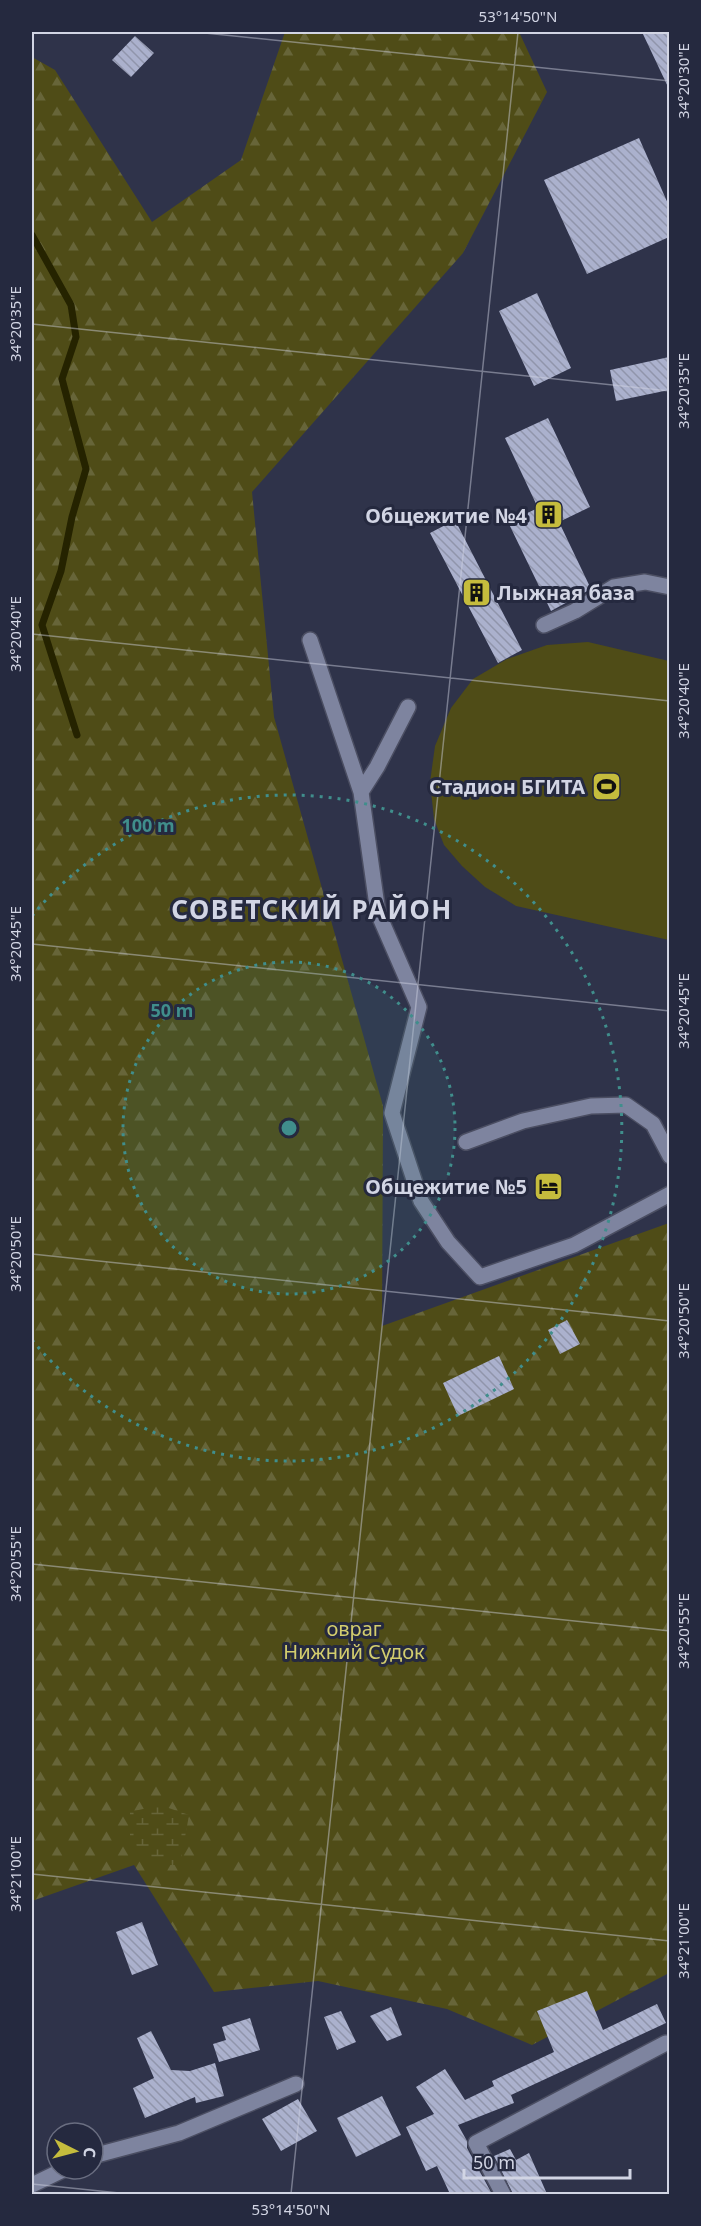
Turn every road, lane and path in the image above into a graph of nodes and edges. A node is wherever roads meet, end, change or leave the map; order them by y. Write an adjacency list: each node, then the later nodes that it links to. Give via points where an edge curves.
1 (669, 587): 2 (street, via 645,582 614,586)
2 (544, 625)
3 (310, 640): 5 (street)
4 (408, 707): 5 (street)
5 (361, 792): 8 (street, via 378,913 419,1007 392,1113 422,1201 448,1242 480,1276 574,1245)
6 (466, 1142): 7 (street, via 523,1121 591,1106 626,1105 653,1124)
7 (669, 1156)
8 (669, 1194)
9 (666, 2043): 12 (street, via 476,2143)
10 (296, 2084): 11 (street, via 179,2133)
11 (105, 2153)
12 (503, 2194)

